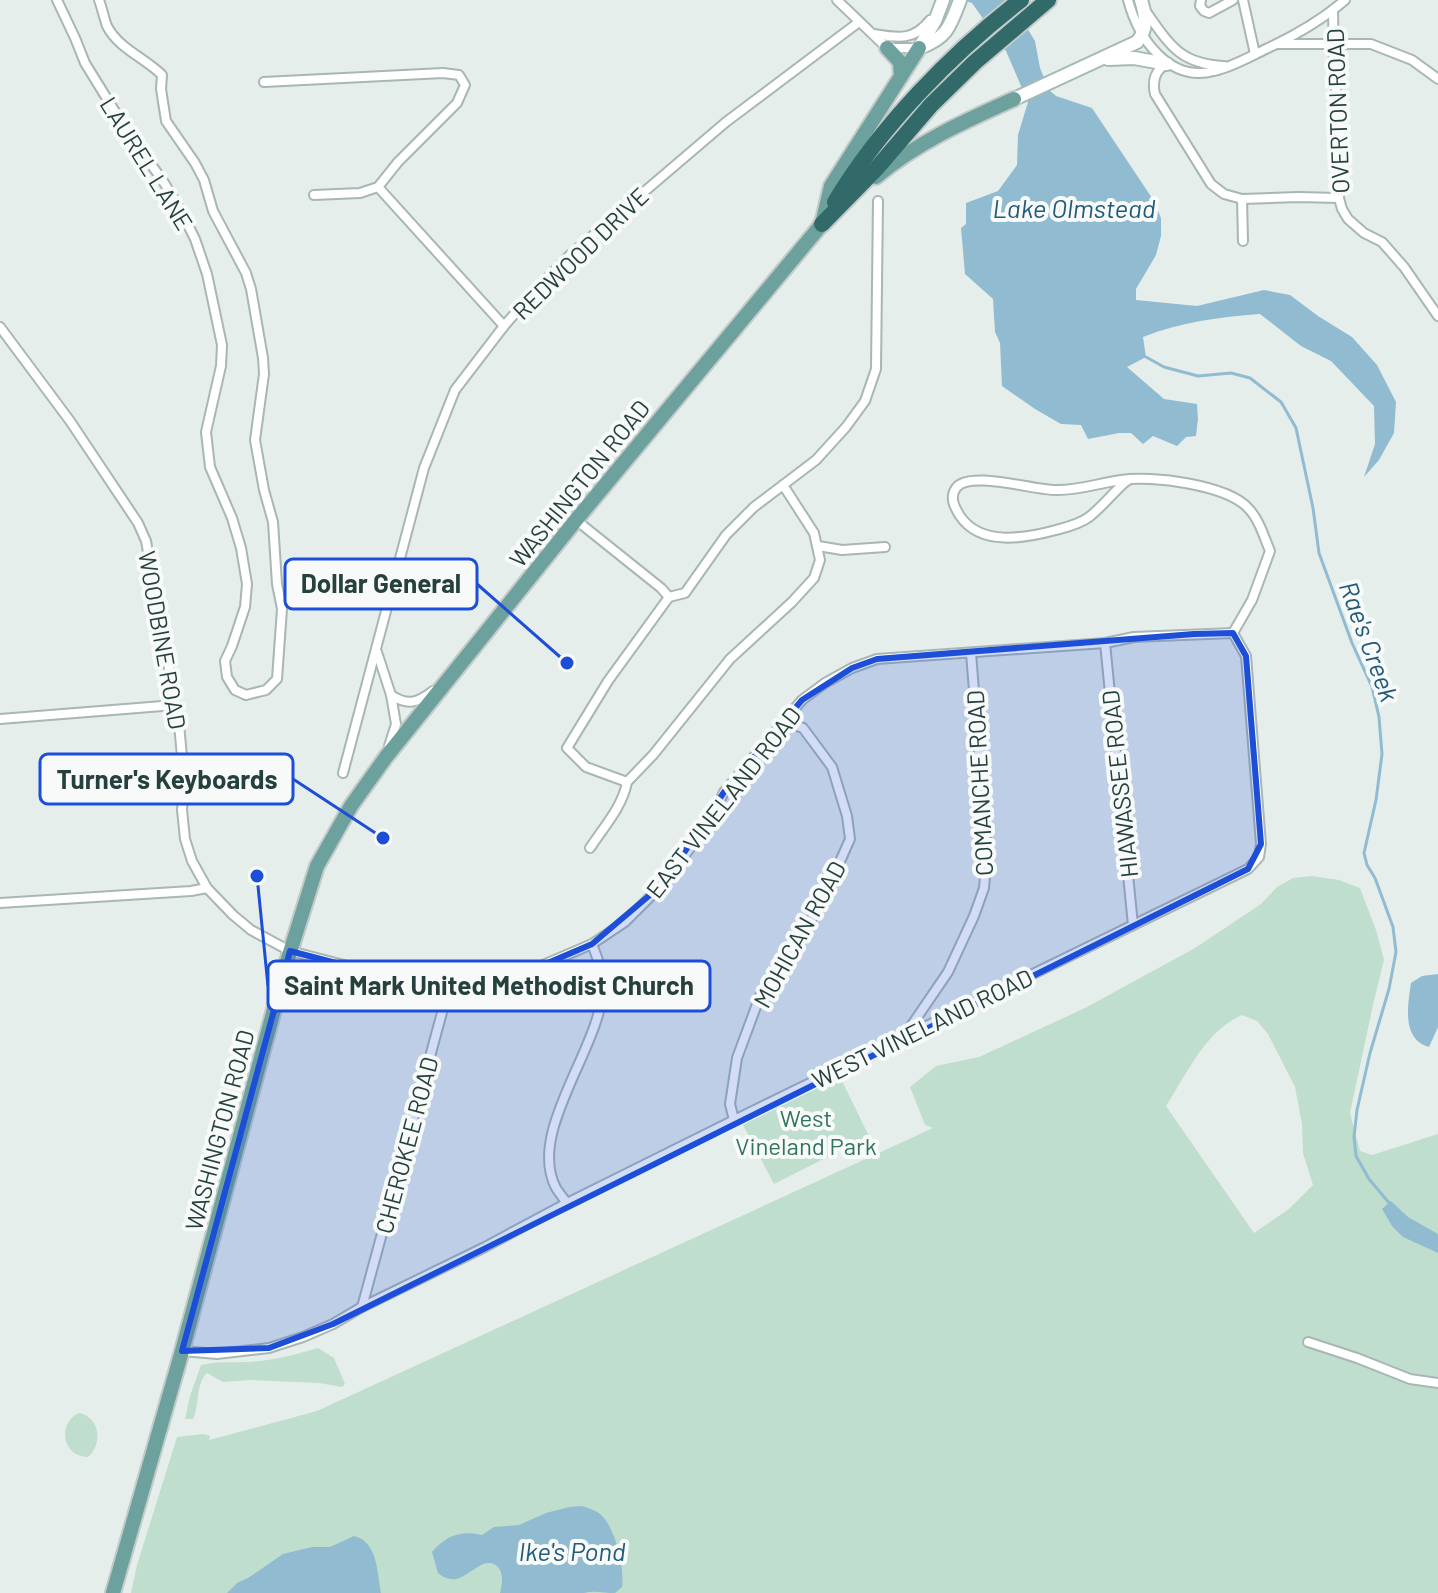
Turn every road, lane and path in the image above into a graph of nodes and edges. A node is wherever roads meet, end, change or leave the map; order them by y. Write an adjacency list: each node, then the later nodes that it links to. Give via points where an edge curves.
1 (57, 0): 2 (street, LAUREL LANE, via 85,63 181,211 207,274 222,345 206,432 210,467 232,518 247,584 245,607 225,661 235,690 246,695 266,690 277,679 282,609 273,522 255,440 264,374 251,289 213,211 204,180 166,121 162,75 115,36)
2 (99, 0)
3 (837, 0): 15 (street)
4 (960, 0): 21 (main road, via 943,36)
5 (1021, 0): 23 (highway)
6 (1048, 0): 23 (highway)
7 (1128, 0): 17 (street)
8 (1201, 0): 9 (street, via 1209,13)
9 (1233, 0)
10 (1243, 0): 22 (street)
11 (1345, 0): 14 (street)
12 (1142, 3): 17 (main road); 26 (street, via 1186,58)
13 (941, 4): 16 (street, via 922,30 910,36); 21 (main road)
14 (1333, 10): 18 (street); 19 (street, OVERTON ROAD)
15 (859, 22): 16 (street); 39 (street, REDWOOD DRIVE, via 655,181 570,255)
16 (873, 33): 20 (street)
17 (1142, 35): 24 (main road); 25 (street)
18 (1277, 44): 19 (street); 22 (street)
19 (1333, 45): 28 (street, via 1371,44 1412,60); 33 (street, OVERTON ROAD, via 1341,143)
20 (887, 48): 21 (street); 27 (main road, via 900,62)
21 (919, 48): 27 (main road)
22 (1255, 54): 26 (street)
23 (970, 56): 36 (highway, via 937,75 893,123 854,170)
24 (1100, 60): 25 (main road, via 1134,58); 30 (main road)
25 (1167, 64): 26 (street, via 1204,73); 34 (street, via 1154,81 1157,97 1211,184)
26 (1228, 66)
27 (901, 76): 36 (main road, via 831,186)
28 (1438, 79)
29 (264, 82): 31 (street, via 459,75 465,85 457,103)
30 (1014, 99): 36 (main road, WASHINGTON ROAD, via 899,158)
31 (378, 187): 32 (street); 39 (street)
32 (314, 195)
33 (1339, 198): 34 (street); 38 (street, OVERTON ROAD, via 1348,219 1382,242)
34 (1242, 199): 37 (street)
35 (878, 201): 42 (street, via 876,369 865,401 846,427)
36 (822, 224): 43 (main road, WASHINGTON ROAD)
37 (1243, 241)
38 (1438, 316)
39 (504, 326): 49 (street, REDWOOD DRIVE, via 455,390 429,455)
40 (0, 327): 53 (street, WOODBINE ROAD, via 138,523 146,541)
41 (1130, 479): 41 (street, via 1056,490 966,481 956,487 954,507 965,523 1011,539 1081,522); 47 (street, via 1187,482 1248,507 1270,551)
42 (783, 485): 44 (street); 46 (street, via 726,535 685,593)
43 (576, 520): 46 (street); 51 (main road, WASHINGTON ROAD)
44 (818, 546): 45 (street); 58 (street, via 814,578 730,659)
45 (885, 547)
46 (669, 597): 58 (street, via 567,748 586,767)
47 (1233, 633): 48 (street, EAST VINELAND ROAD); 62 (street, WEST VINELAND ROAD, via 1246,656 1259,857 1248,869)
48 (1105, 643): 50 (street, EAST VINELAND ROAD); 62 (street, HIAWASSEE ROAD)
49 (376, 651): 52 (street); 57 (street, REDWOOD DRIVE)
50 (971, 653): 55 (street, EAST VINELAND ROAD, via 864,663 802,700); 66 (street, COMANCHE ROAD, via 987,853 984,888 948,972)
51 (452, 676): 52 (street, via 414,702); 56 (main road, WASHINGTON ROAD)
52 (391, 695): 56 (street, via 396,724)
53 (175, 705): 54 (street); 60 (street, WOODBINE ROAD, via 185,839)
54 (0, 719)
55 (785, 722): 63 (street, EAST VINELAND ROAD, via 724,792 710,821 664,883 625,922); 67 (street, MOHICAN ROAD, via 803,728 832,767 850,839 822,902 760,996 737,1058 730,1104)
56 (386, 757): 64 (main road, WASHINGTON ROAD, via 317,866)
57 (343, 773)
58 (627, 782): 59 (street)
59 (590, 848)
60 (207, 888): 61 (street); 64 (street, WOODBINE ROAD, via 251,930)
61 (0, 903)
62 (1133, 925): 66 (street, WEST VINELAND ROAD)
63 (592, 944): 65 (street, EAST VINELAND ROAD, via 499,984); 68 (street, via 603,984 600,1004 549,1148 555,1187)
64 (290, 951): 65 (street, EAST VINELAND ROAD, via 363,970); 71 (main road, WASHINGTON ROAD)
65 (450, 983): 69 (street, CHEROKEE ROAD)
66 (905, 1036): 67 (street, WEST VINELAND ROAD)
67 (734, 1120): 68 (street, WEST VINELAND ROAD)
68 (567, 1203): 69 (street, WEST VINELAND ROAD)
69 (362, 1307): 71 (street, WEST VINELAND ROAD, via 313,1333 269,1348 217,1354)
70 (1308, 1342): 72 (street, via 1410,1379)
71 (182, 1351): 73 (main road, WASHINGTON ROAD)
72 (1438, 1383)
73 (113, 1593)

